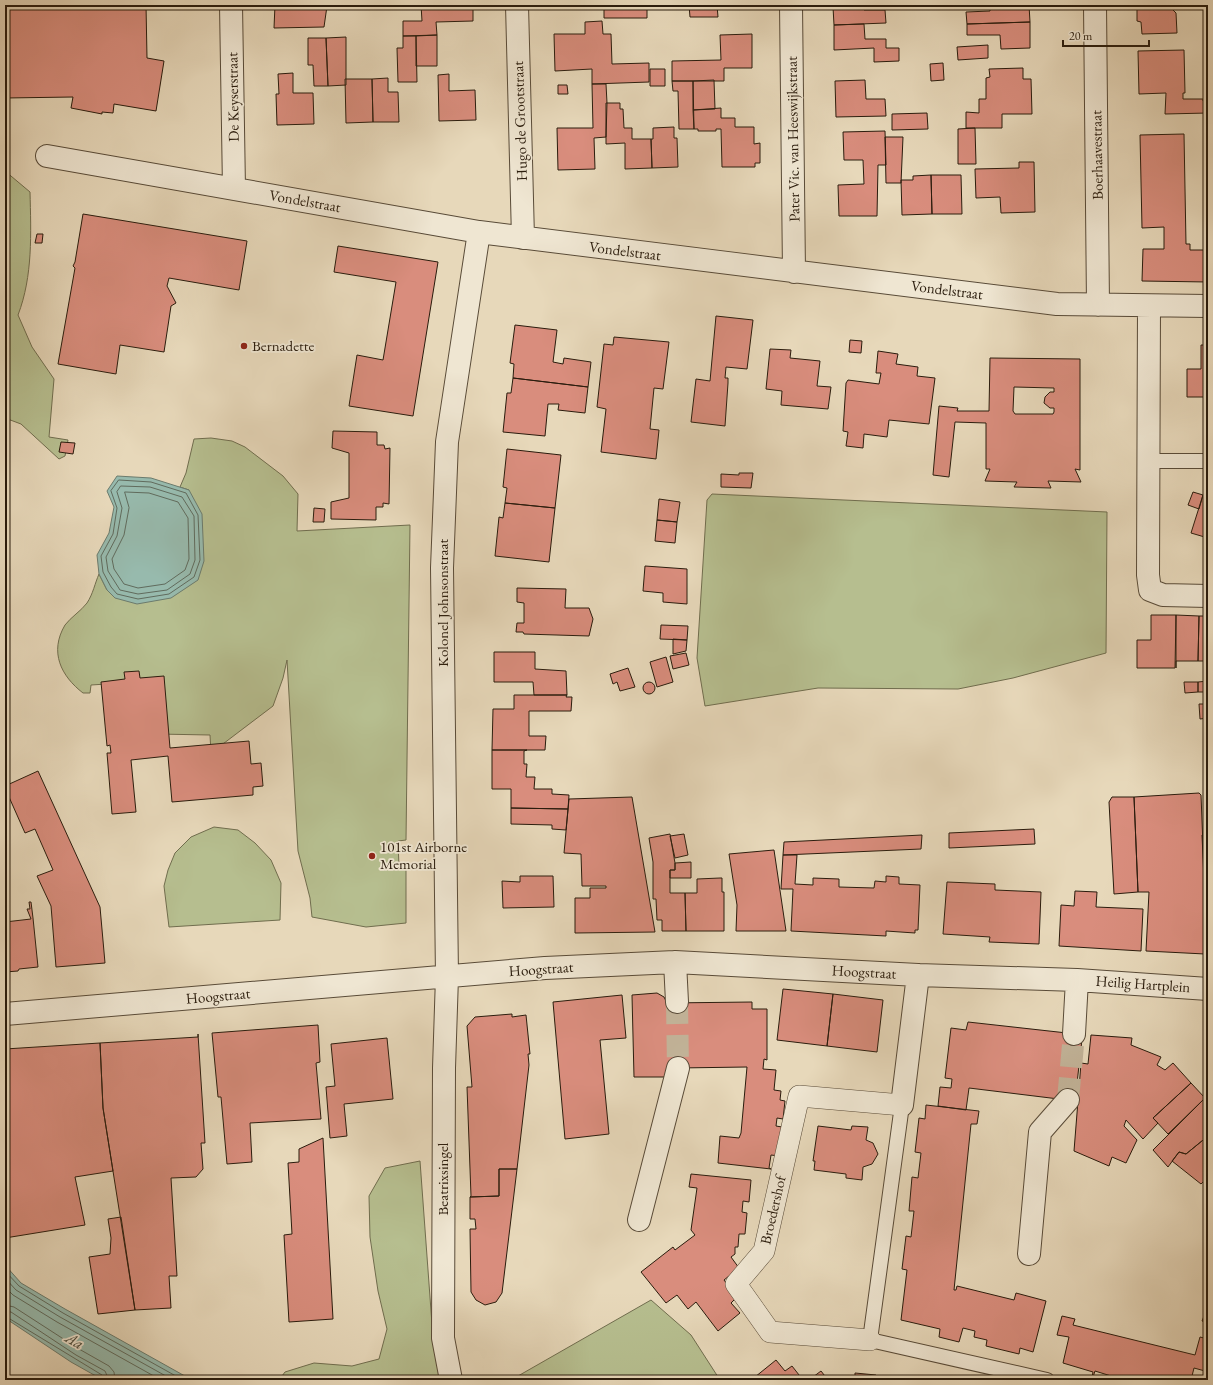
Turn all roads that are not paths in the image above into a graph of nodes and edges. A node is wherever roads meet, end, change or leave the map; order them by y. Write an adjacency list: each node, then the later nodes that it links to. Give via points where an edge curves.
1 (231, 5): 6 (street, De Keyserstraat)
2 (517, 5): 8 (street, Hugo de Grootstraat)
3 (791, 5): 9 (street, Pater Vic. van Heeswijkstraat)
4 (1095, 5): 10 (street, Boerhaavestraat)
5 (47, 156): 6 (street, Vondelstraat)
6 (234, 189): 7 (street, Vondelstraat)
7 (479, 232): 8 (street, Vondelstraat); 18 (street, Kolonel Johnsonstraat, via 447,442 442,576)
8 (523, 238): 9 (street, Vondelstraat)
9 (794, 272): 10 (street, Vondelstraat, via 1057,304)
10 (1098, 305): 11 (street, Vondelstraat)
11 (1149, 306): 12 (street, Vondelstraat); 14 (street)
12 (1208, 306)
13 (1208, 461): 14 (lane)
14 (1148, 462): 15 (street, via 1150,590 1164,595)
15 (1208, 596)
16 (675, 962): 17 (street, Hoogstraat); 18 (street, Hoogstraat, via 545,968); 21 (street)
17 (918, 975): 19 (street, Hoogstraat); 26 (street)
18 (447, 977): 22 (street, Hoogstraat); 30 (street, Beatrixsingel, via 443,1338)
19 (1077, 980): 20 (street, Heilig Hartplein); 23 (street)
20 (1208, 989)
21 (677, 1002)
22 (5, 1014)
23 (1074, 1034)
24 (678, 1068): 27 (street)
25 (1068, 1100): 28 (street, via 1040,1132)
26 (902, 1105): 29 (lane); 29 (street, Broedershof, via 799,1096 764,1252 736,1284 770,1332)
27 (639, 1220)
28 (1029, 1254)
29 (870, 1340): 31 (lane, Broedershof)
30 (451, 1380)
31 (1047, 1380)

